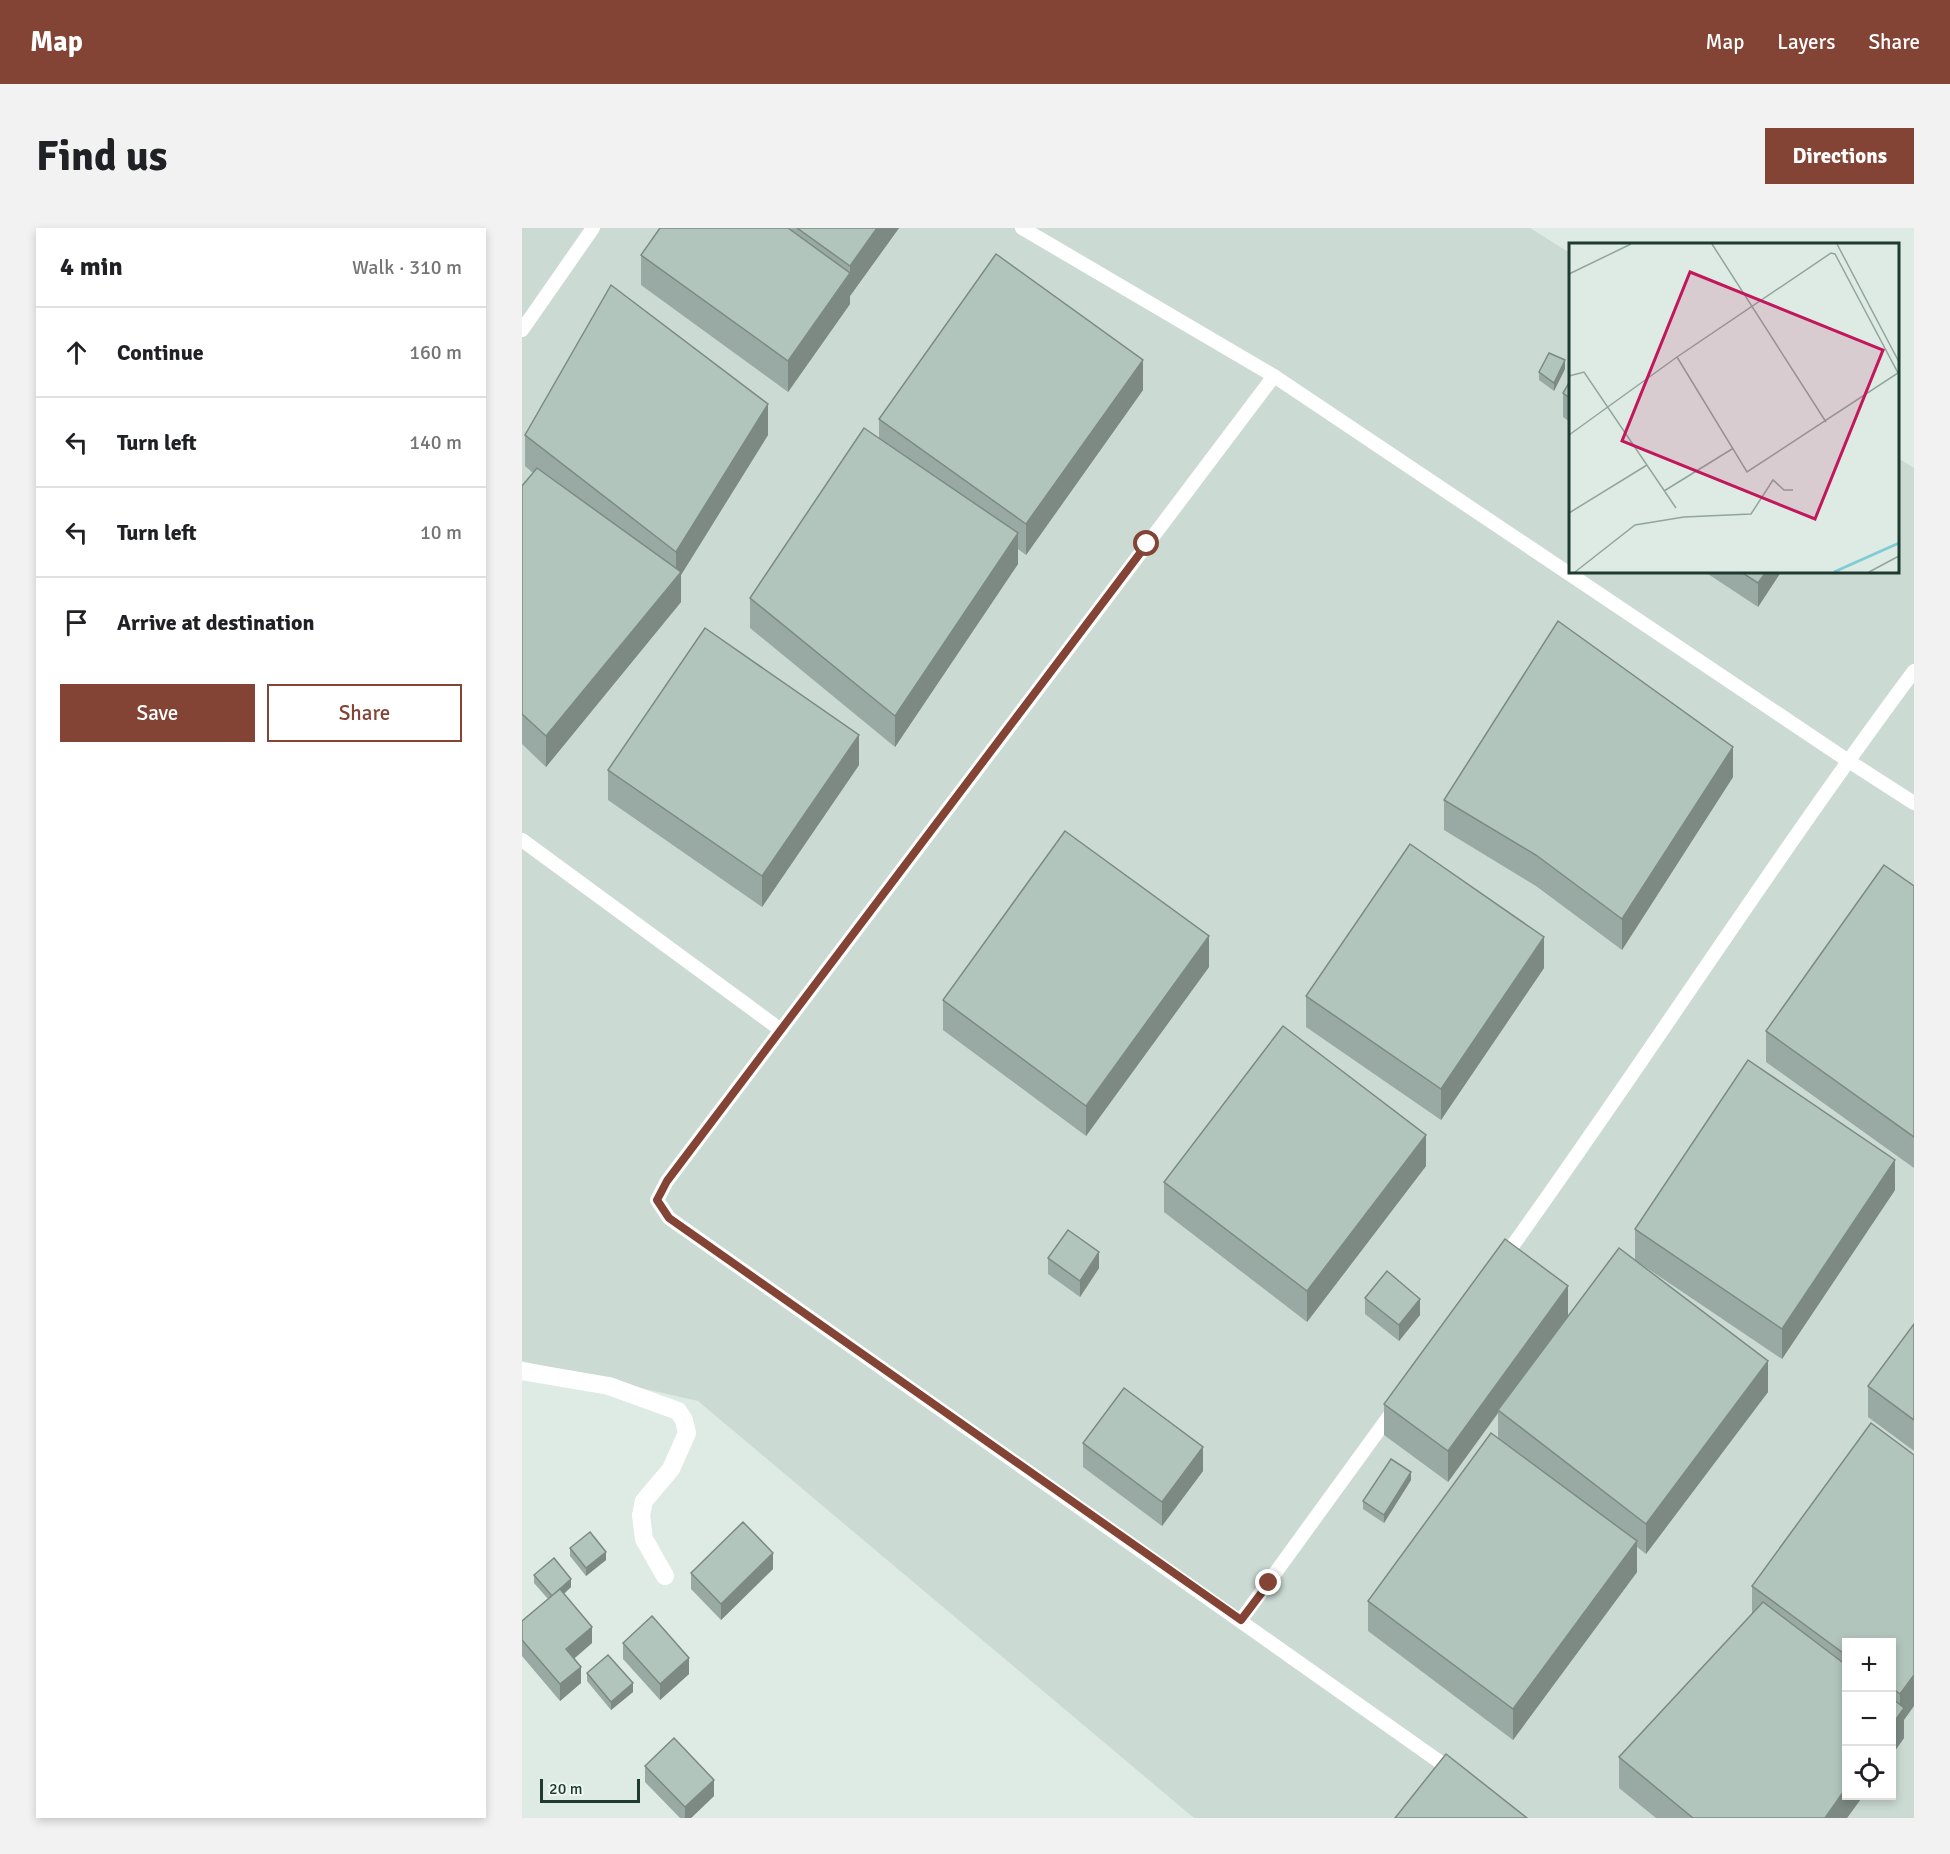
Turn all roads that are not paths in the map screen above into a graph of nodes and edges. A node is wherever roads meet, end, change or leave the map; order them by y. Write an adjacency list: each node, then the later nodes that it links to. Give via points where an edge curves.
1 (593, 228): 3 (lane)
2 (1022, 228): 4 (lane)
3 (522, 330)
4 (1274, 376): 6 (lane); 9 (lane)
5 (1914, 671): 6 (lane)
6 (1847, 760): 7 (lane); 10 (lane)
7 (1914, 803)
8 (522, 840): 9 (lane)
9 (781, 1030): 14 (lane, via 667,1181 657,1200 669,1218)
10 (1493, 1273)
11 (522, 1371): 13 (street, via 609,1386 678,1411 687,1433 672,1468 644,1501 641,1515 644,1539)
12 (1402, 1398): 14 (lane)
13 (665, 1576)
14 (1241, 1620): 15 (lane)
15 (1462, 1777)

